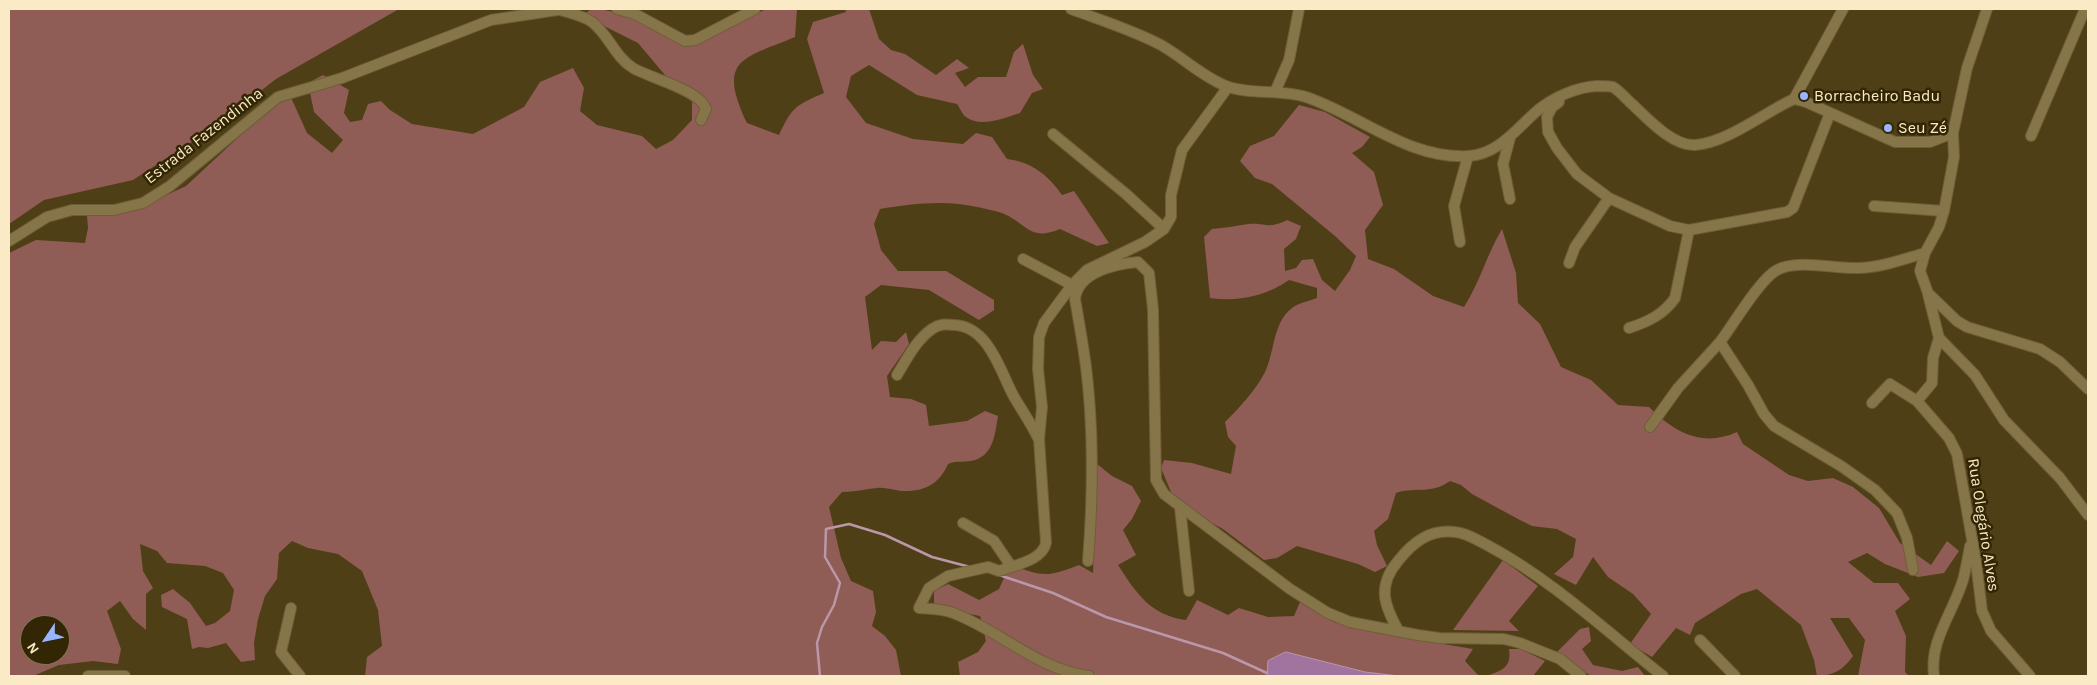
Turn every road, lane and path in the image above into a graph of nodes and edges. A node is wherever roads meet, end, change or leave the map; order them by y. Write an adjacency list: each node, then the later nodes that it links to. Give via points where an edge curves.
1 (562, 9): 14 (street, via 590,20 600,28 621,58 634,68 699,99 706,109); 26 (street, Estrada Fazendinha, via 491,20 342,78 278,97 170,186 143,202 114,210 72,210 47,217)
2 (617, 9): 3 (street, via 635,14 685,41 695,40)
3 (755, 9)
4 (1071, 9): 10 (street, via 1162,46 1194,70)
5 (1299, 9): 11 (street, via 1289,60)
6 (1843, 9): 12 (street)
7 (1987, 9): 15 (street, via 1967,68)
8 (2085, 9): 17 (street)
9 (1596, 86): 12 (street, via 1613,87 1668,134 1694,145 1726,136); 18 (street, via 1558,97 1538,110); 20 (street, via 1557,103 1547,117 1548,132 1577,174)
10 (1228, 87): 11 (street); 24 (street, via 1182,150 1171,195 1171,217)
11 (1275, 92): 19 (street, via 1305,96 1416,149)
12 (1794, 99): 13 (street)
13 (1830, 113): 15 (street, via 1895,142 1930,142); 25 (street, via 1793,208 1787,212)
14 (701, 120)
15 (1952, 133): 23 (street, via 1954,157)
16 (1053, 134): 24 (street, via 1120,188)
17 (2031, 136)
18 (1510, 138): 19 (street); 21 (street, via 1503,164)
19 (1468, 156): 27 (street, via 1454,206)
20 (1608, 198): 25 (street, via 1670,226); 30 (street, via 1575,247)
21 (1510, 199)
22 (1874, 206): 23 (street)
23 (1944, 211): 28 (street)
24 (1164, 229): 31 (street, via 1145,242 1087,270)
25 (1689, 230): 33 (street, via 1675,298 1657,316)
26 (9, 241)
27 (1460, 242)
28 (1925, 253): 32 (street, via 1920,271); 35 (street, via 1859,268 1790,265 1777,270 1766,279)
29 (1023, 260): 31 (street)
30 (1569, 263)
31 (1072, 285): 41 (street, via 1044,323 1039,337 1042,407)
32 (1928, 293): 34 (street); 37 (street, via 1967,327 2040,348)
33 (1630, 328)
34 (1939, 338): 38 (street, via 1933,358 1932,383); 43 (street, via 1975,374 2004,420 2060,478)
35 (1720, 342): 40 (street, via 1678,388); 48 (street, via 1774,426 1820,452 1874,490 1897,513 1907,538)
36 (897, 375): 41 (street, via 918,342 932,329 942,324 971,329 997,359 1013,395)
37 (2088, 388)
38 (1918, 401): 39 (street, Rua Olegário Alves, via 1890,384); 45 (street, Rua Olegário Alves, via 1949,438 1957,454)
39 (1872, 403)
40 (1650, 427)
41 (1039, 439): 47 (street, via 1046,543 1038,556)
42 (1180, 507): 46 (street, via 1164,494 1156,480 1153,309 1149,273 1138,262 1129,263 1089,276 1076,291 1091,442 1092,504); 49 (street); 51 (street, via 1290,589 1328,613 1350,622)
43 (2088, 514)
44 (963, 523): 47 (street, via 994,541)
45 (1971, 542): 60 (street, via 1963,580 1936,645 1932,661); 61 (street, Rua Olegário Alves, via 1982,611 1991,631)
46 (1088, 561)
47 (1011, 566): 56 (street, via 999,571 988,567 948,576 934,583 919,608 952,612 1057,669)
48 (1913, 570)
49 (1189, 591)
50 (291, 608): 55 (street, via 281,652)
51 (1398, 630): 57 (street, via 1439,638 1504,639 1520,643 1560,659); 58 (street, via 1384,597 1388,576 1396,562 1416,541 1433,533 1466,534 1506,556 1571,602)
52 (1700, 640): 59 (street)
53 (88, 676): 54 (street)
54 (125, 676)
55 (300, 676)
56 (1089, 676)
57 (1581, 676)
58 (1663, 676)
59 (1735, 676)
60 (1934, 676)
61 (2030, 676)

